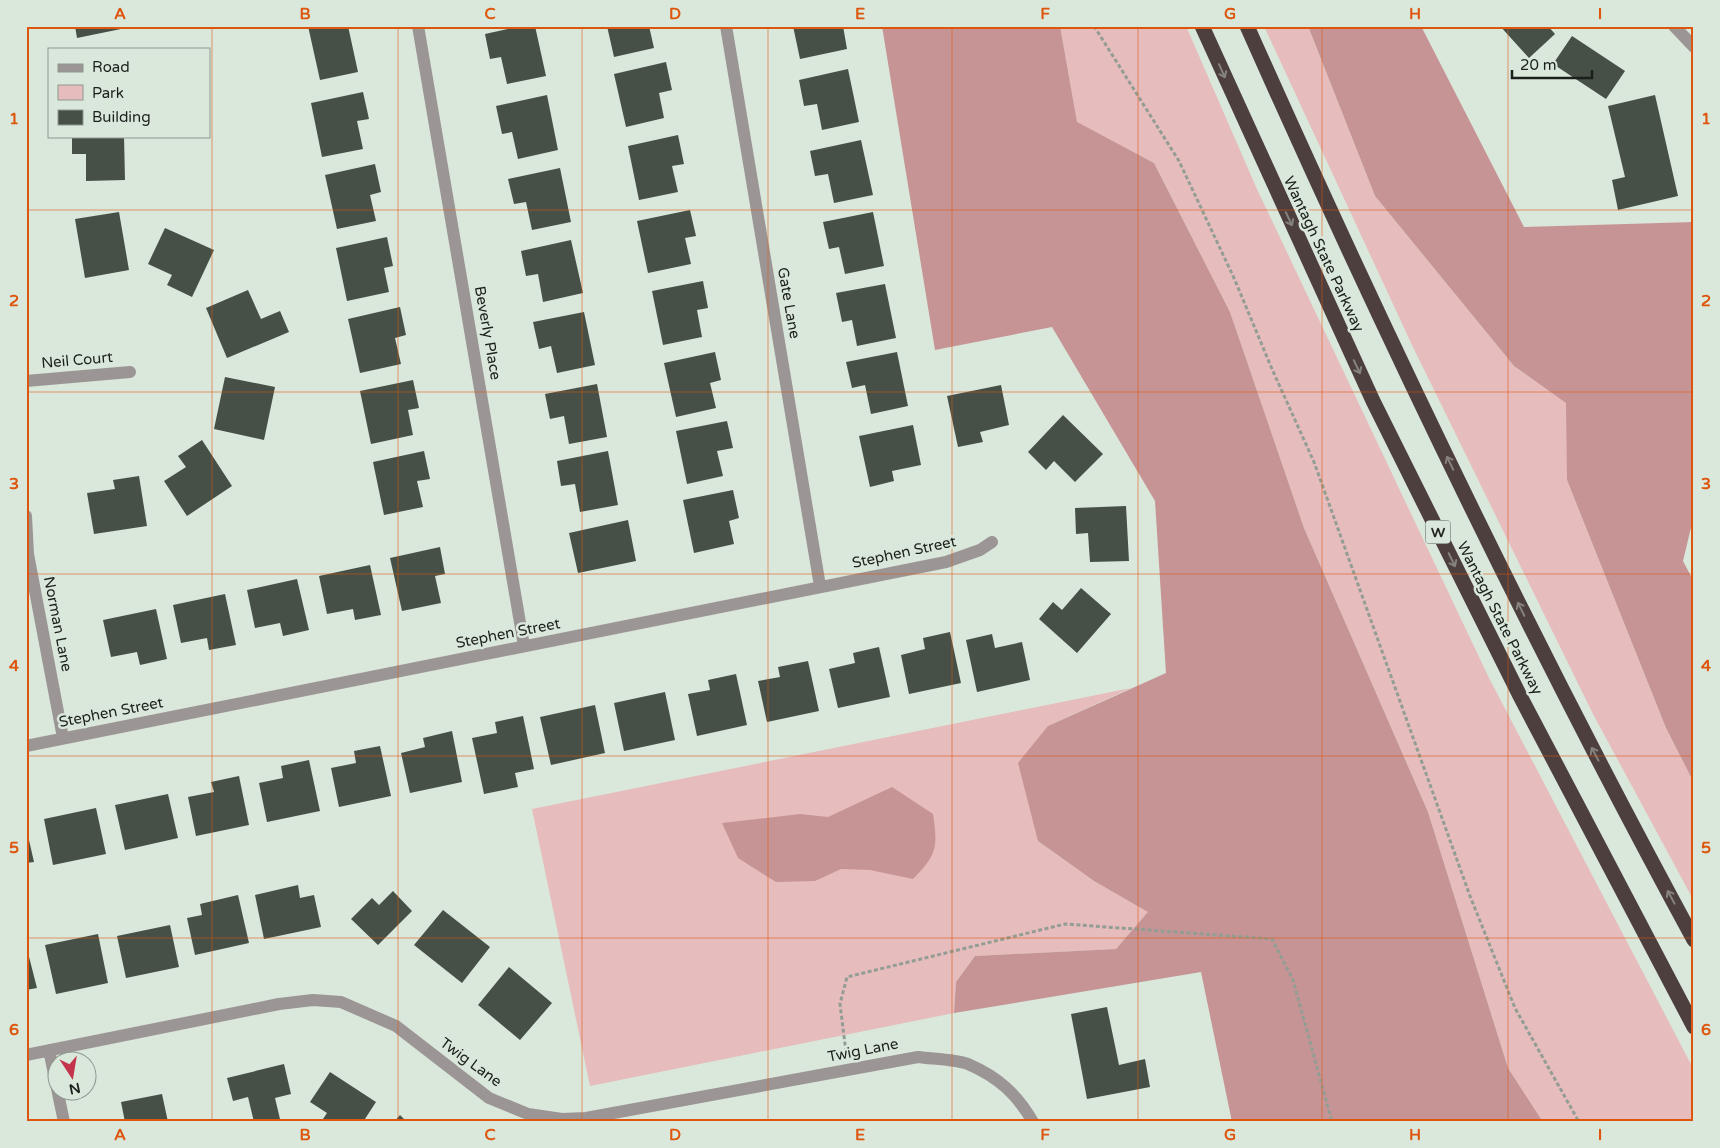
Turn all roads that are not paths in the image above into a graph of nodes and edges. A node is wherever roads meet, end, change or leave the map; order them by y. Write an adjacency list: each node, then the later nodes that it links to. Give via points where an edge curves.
1 (418, 26): 12 (street, Beverly Place)
2 (726, 26): 11 (street, Gate Lane)
3 (1202, 26): 16 (highway, Wantagh State Parkway / W, one-way to 16, via 1377,410 1520,696)
4 (1247, 26): 15 (highway, Wantagh State Parkway, one-way to 4, via 1592,749 1476,519 1302,151)
5 (1674, 26): 6 (street)
6 (1694, 47)
7 (130, 372): 8 (street, Neil Court)
8 (26, 381)
9 (26, 516): 13 (street, Norman Lane, via 28,554)
10 (992, 542): 11 (street, Stephen Street, via 946,562)
11 (820, 586): 12 (street, Stephen Street)
12 (524, 646): 13 (street, Stephen Street)
13 (63, 738): 14 (street, Stephen Street)
14 (26, 746)
15 (1694, 940)
16 (1694, 1027)
17 (48, 1050): 19 (street, Twig Lane)
18 (49, 1050): 22 (street, Twig Lane, via 313,1000 340,1002 396,1026 489,1098 528,1114 562,1119 586,1118 918,1056 966,1064 1005,1085 1025,1107)
19 (26, 1055)
20 (59, 1100): 21 (street)
21 (64, 1122)
22 (1033, 1122)

